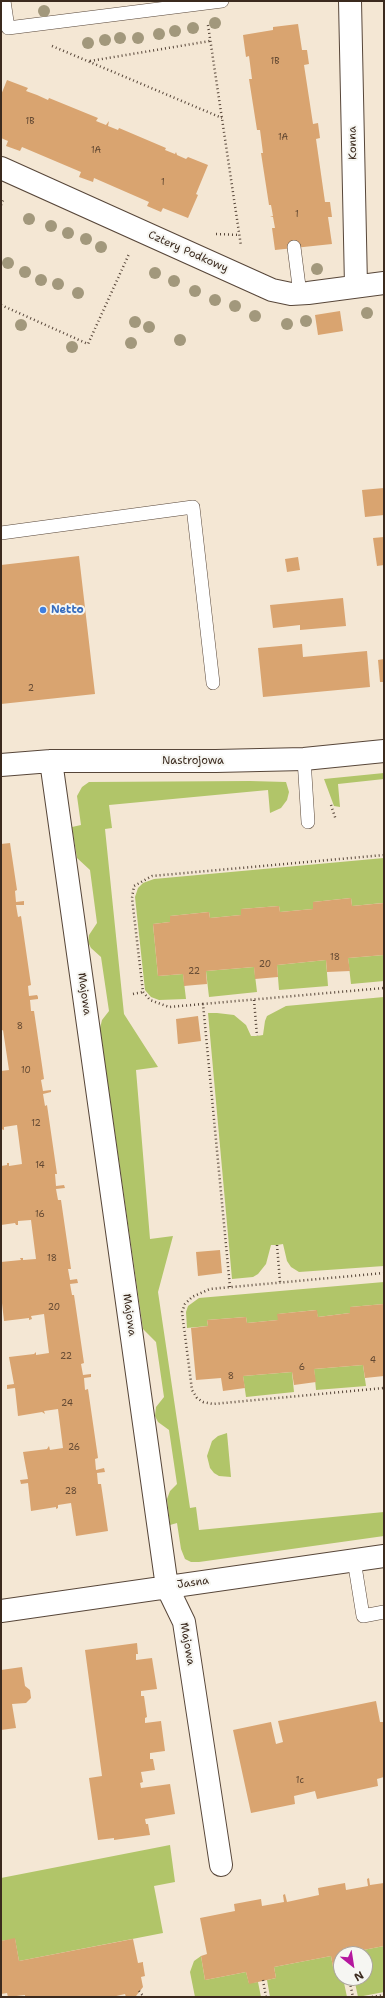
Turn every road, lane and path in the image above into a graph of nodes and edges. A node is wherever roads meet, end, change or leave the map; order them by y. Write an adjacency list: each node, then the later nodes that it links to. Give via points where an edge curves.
1 (4, 1): 5 (lane, via 8,28)
2 (222, 1): 4 (lane)
3 (350, 1): 14 (street, Konna)
4 (204, 2): 5 (lane); 6 (path)
5 (41, 24): 7 (path, via 43,42)
6 (210, 41): 7 (path); 8 (path)
7 (90, 61): 8 (path)
8 (222, 118): 11 (path)
9 (1, 168): 10 (street, Cztery Podkowy)
10 (140, 230): 15 (street, Cztery Podkowy, via 272,290); 16 (path, via 88,344)
11 (240, 235)
12 (294, 247): 15 (lane)
13 (384, 283): 14 (street, Cztery Podkowy)
14 (356, 286): 15 (street, Cztery Podkowy)
15 (300, 294)
16 (1, 305)
17 (1, 533): 18 (lane, via 193,507)
18 (213, 683)
19 (384, 751): 20 (street, Nastrojowa)
20 (304, 759): 21 (street, Nastrojowa); 23 (lane)
21 (51, 761): 22 (street, Nastrojowa); 38 (street, Majowa)
22 (1, 765)
23 (308, 822)
24 (384, 855): 26 (path, via 146,878 134,886 132,892)
25 (384, 988): 28 (path)
26 (143, 992): 27 (path); 29 (path, via 150,1000 169,1008)
27 (133, 994)
28 (254, 1000): 29 (path); 30 (path)
29 (203, 1004): 34 (path)
30 (257, 1036)
31 (277, 1245): 33 (path)
32 (384, 1273): 33 (path)
33 (280, 1282): 34 (path)
34 (230, 1287): 35 (path, via 210,1289 197,1294 185,1304 182,1312 192,1390 197,1398 213,1404)
35 (384, 1388)
36 (384, 1556): 37 (street, Jasna)
37 (354, 1560): 38 (street, Jasna); 40 (lane, via 363,1616)
38 (167, 1587): 39 (street, Jasna); 41 (street, Majowa, via 184,1622)
39 (1, 1611)
40 (384, 1612)
41 (220, 1865)
42 (263, 1980): 47 (path)
43 (351, 1986): 48 (path)
44 (140, 1991): 46 (path)
45 (384, 1995): 49 (path)
46 (144, 1997)
47 (266, 1997)
48 (353, 1997)
49 (372, 1997)

